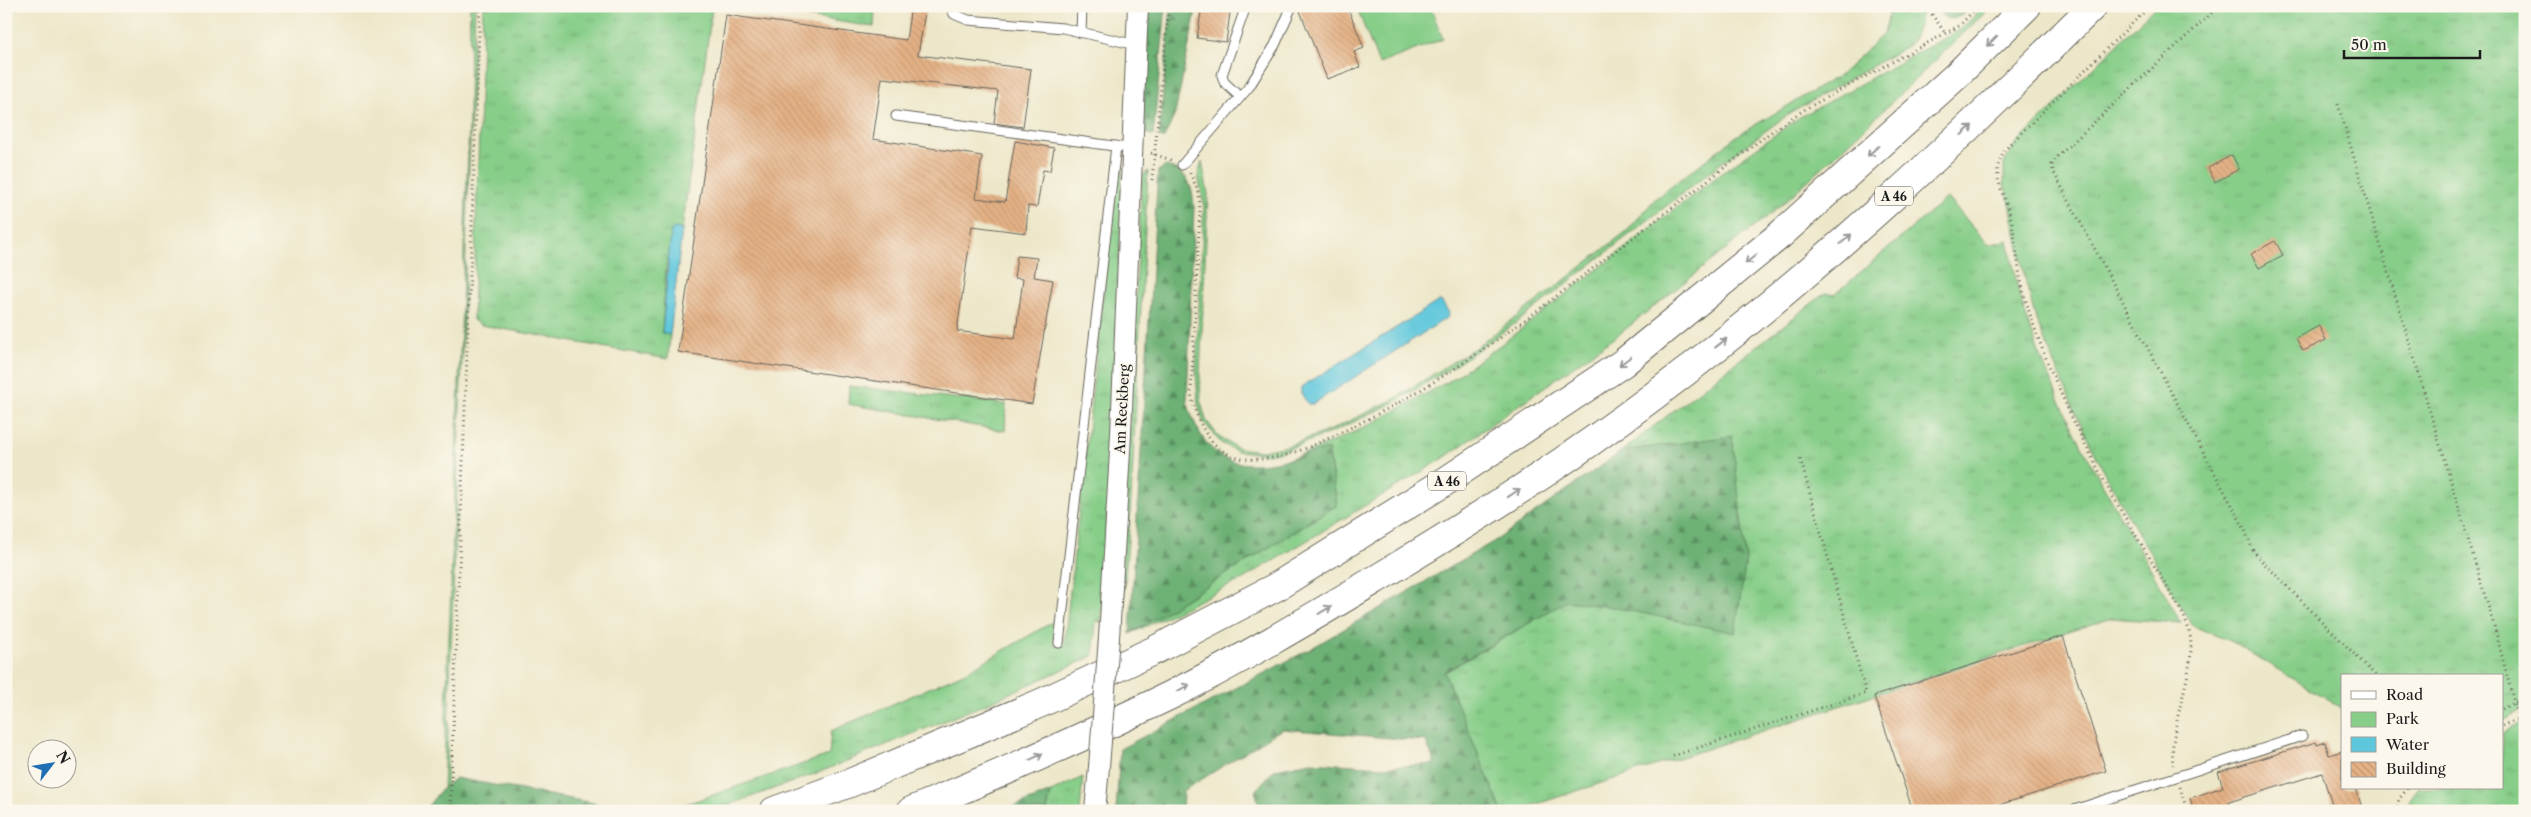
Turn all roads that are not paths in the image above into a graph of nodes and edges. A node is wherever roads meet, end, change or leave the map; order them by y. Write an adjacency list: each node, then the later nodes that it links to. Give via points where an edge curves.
1 (950, 6): 8 (lane, via 954,14 968,20 1063,28)
2 (1082, 6): 8 (lane)
3 (1138, 6): 9 (street, Am Reckberg)
4 (1246, 6): 10 (lane, via 1222,75 1224,82)
5 (1292, 6): 10 (lane, via 1275,45)
6 (2027, 6): 16 (highway, A 46, one-way to 16, via 1956,76 1780,235 1622,363 1492,451 1276,587 1155,650 1041,703 850,783)
7 (2093, 6): 17 (highway, A 46, one-way to 7, via 1180,690 1298,626 1474,520 1536,478 1653,397 1807,275 1989,109)
8 (1081, 33): 9 (lane)
9 (1136, 45): 12 (street, Am Reckberg)
10 (1240, 97): 13 (lane)
11 (896, 116): 12 (lane)
12 (1125, 148): 14 (lane); 18 (street, Am Reckberg, bridge, via 1121,434)
13 (1182, 165)
14 (1059, 643)
15 (2302, 736): 19 (lane)
16 (774, 811)
17 (911, 811)
18 (1095, 811)
19 (2071, 811)

